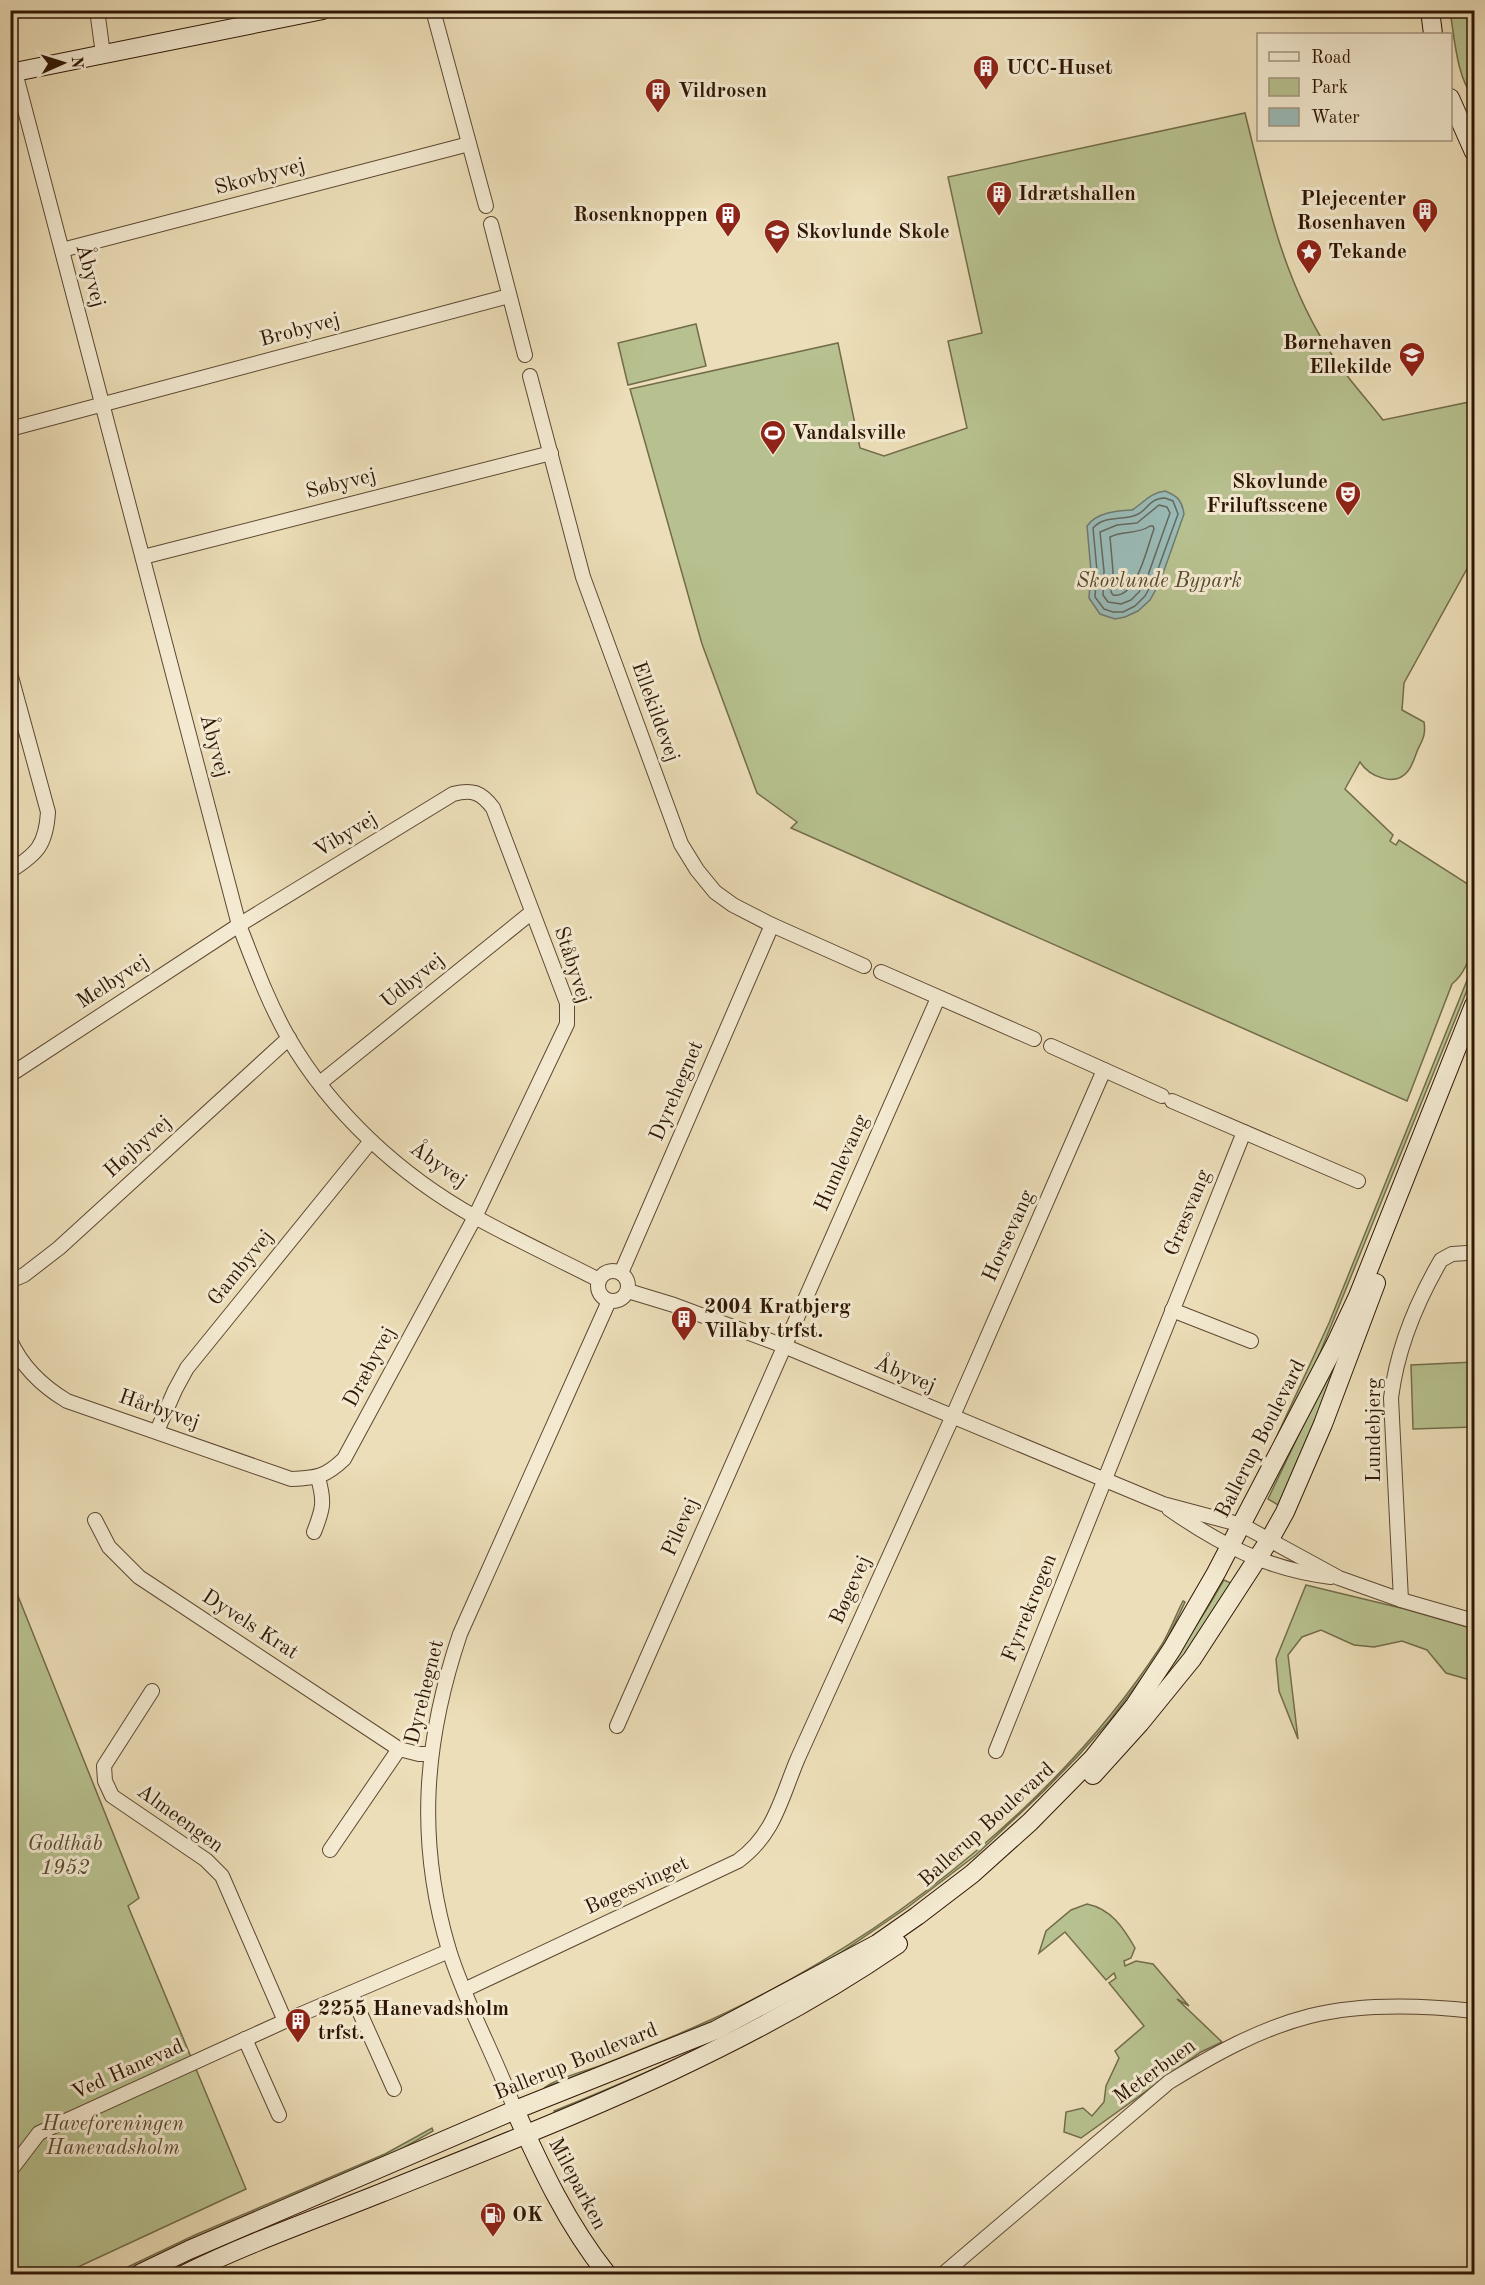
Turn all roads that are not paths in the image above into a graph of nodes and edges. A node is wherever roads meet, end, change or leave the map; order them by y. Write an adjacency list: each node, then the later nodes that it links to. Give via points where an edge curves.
1 (97, 10): 7 (street)
2 (323, 10): 5 (street)
3 (1430, 10): 6 (street)
4 (435, 14): 10 (street)
5 (272, 16): 7 (street)
6 (1434, 33)
7 (103, 54): 8 (street)
8 (13, 72): 14 (street, Åbyvej)
9 (1452, 102): 11 (street)
10 (469, 144): 12 (street); 14 (street, Skovbyvej)
11 (1474, 152)
12 (486, 206)
13 (491, 224): 15 (street)
14 (62, 250): 18 (street, Åbyvej)
15 (509, 296): 16 (street); 18 (street, Brobyvej)
16 (525, 355)
17 (530, 376): 20 (street, Ellekildevej)
18 (102, 405): 19 (street, Brobyvej); 21 (street, Åbyvej)
19 (10, 429)
20 (550, 453): 21 (street, Søbyvej); 28 (street, Ellekildevej, via 583,577 681,844 715,892)
21 (143, 557): 27 (street, Åbyvej)
22 (10, 673): 23 (street)
23 (16, 718): 25 (street, via 48,812 41,846 30,859)
24 (477, 792): 26 (street, Ståbyvej, via 493,808); 27 (street, Vibyvej, via 453,794)
25 (10, 871)
26 (532, 912): 39 (street, Udbyvej); 43 (street, Ståbyvej, via 567,1003 567,1024)
27 (239, 925): 34 (street, Åbyvej, via 262,986); 38 (street, Melbyvej)
28 (772, 925): 29 (street, Ellekildevej); 45 (street, Dyrehegnet)
29 (864, 966)
30 (881, 972): 31 (street)
31 (938, 998): 35 (street); 53 (street, Humlevang)
32 (1474, 1005): 60 (street, Ballerup Boulevard, via 1358,1296)
33 (1474, 1037): 62 (street, Ballerup Boulevard, via 1323,1424)
34 (289, 1038): 39 (street, Åbyvej); 47 (street, Højbyvej, via 58,1248)
35 (1034, 1039)
36 (1051, 1046): 37 (street)
37 (1104, 1070): 40 (street); 54 (street, Horsevang)
38 (10, 1075)
39 (320, 1083): 41 (street, Åbyvej)
40 (1244, 1132): 42 (street); 50 (street, Græsvang)
41 (371, 1141): 43 (street, Åbyvej, via 408,1173); 55 (street, Gambyvej, via 187,1368)
42 (1358, 1181)
43 (475, 1217): 46 (street, Åbyvej); 56 (street, Dræbyvej, via 344,1460)
44 (1467, 1253): 66 (street, Lundebjerg, via 1441,1260 1405,1334 1395,1367 1391,1398)
45 (621, 1273): 46 (street, via 609,1271); 48 (street, via 628,1281)
46 (599, 1280): 49 (street, via 598,1290)
47 (10, 1281)
48 (628, 1291): 49 (street, via 620,1299); 53 (street, Åbyvej)
49 (609, 1301): 72 (street, Dyrehegnet, via 460,1634 437,1713)
50 (1172, 1310): 52 (street); 57 (street, Græsvang)
51 (10, 1340): 55 (street, Hårbyvej, via 28,1370 67,1401)
52 (1251, 1341)
53 (784, 1346): 54 (street, Åbyvej); 69 (street, Pilevej)
54 (952, 1418): 57 (street, Åbyvej); 73 (street, Bøgevej)
55 (157, 1431): 56 (street, Hårbyvej, via 291,1479)
56 (318, 1478): 61 (street, via 323,1510)
57 (1104, 1480): 58 (street, Åbyvej); 71 (street, Fyrrekrogen)
58 (1163, 1504): 60 (street, Åbyvej); 63 (street, Åbyvej)
59 (95, 1520): 70 (street, Dyvels Krat, via 109,1547 139,1577)
60 (1242, 1525): 62 (street); 63 (street, Ballerup Boulevard)
61 (314, 1532)
62 (1270, 1539): 64 (street, Ballerup Boulevard); 65 (street)
63 (1230, 1548): 64 (street); 82 (street, Ballerup Boulevard, via 1135,1706 1093,1758 972,1874 877,1944 716,2030)
64 (1257, 1560): 65 (street, via 1304,1574); 84 (street, Ballerup Boulevard, via 1192,1659 1140,1723 1040,1830 979,1885 801,2006 724,2047)
65 (1339, 1578): 66 (street)
66 (1401, 1600): 67 (street)
67 (1474, 1621)
68 (152, 1690): 79 (street, Almeengen, via 104,1766 105,1781 112,1796 206,1860 222,1876)
69 (618, 1726)
70 (399, 1749): 72 (street, Dyvels Krat); 74 (street)
71 (996, 1751)
72 (430, 1754): 75 (street, Dyrehegnet, via 432,1873)
73 (789, 1780): 76 (street, Bøgesvinget, via 779,1811 765,1834 738,1861)
74 (330, 1850)
75 (450, 1951): 76 (street, Dyrehegnet); 77 (street, Ved Hanevad)
76 (464, 1990): 82 (street, Dyrehegnet)
77 (351, 1993): 79 (street, Ved Hanevad); 81 (street)
78 (1474, 2012): 89 (street, Meterbuen, via 1410,2006 1310,2016 1209,2057 1169,2082)
79 (285, 2021): 80 (street, Ved Hanevad)
80 (245, 2040): 83 (street); 85 (street, Ved Hanevad, via 39,2133)
81 (394, 2089)
82 (514, 2110): 84 (street, Mileparken); 86 (street, Ballerup Boulevard)
83 (279, 2115)
84 (526, 2135): 87 (street, Ballerup Boulevard); 88 (street, Mileparken, via 566,2217)
85 (10, 2171)
86 (139, 2274)
87 (185, 2274)
88 (607, 2274)
89 (943, 2274)

